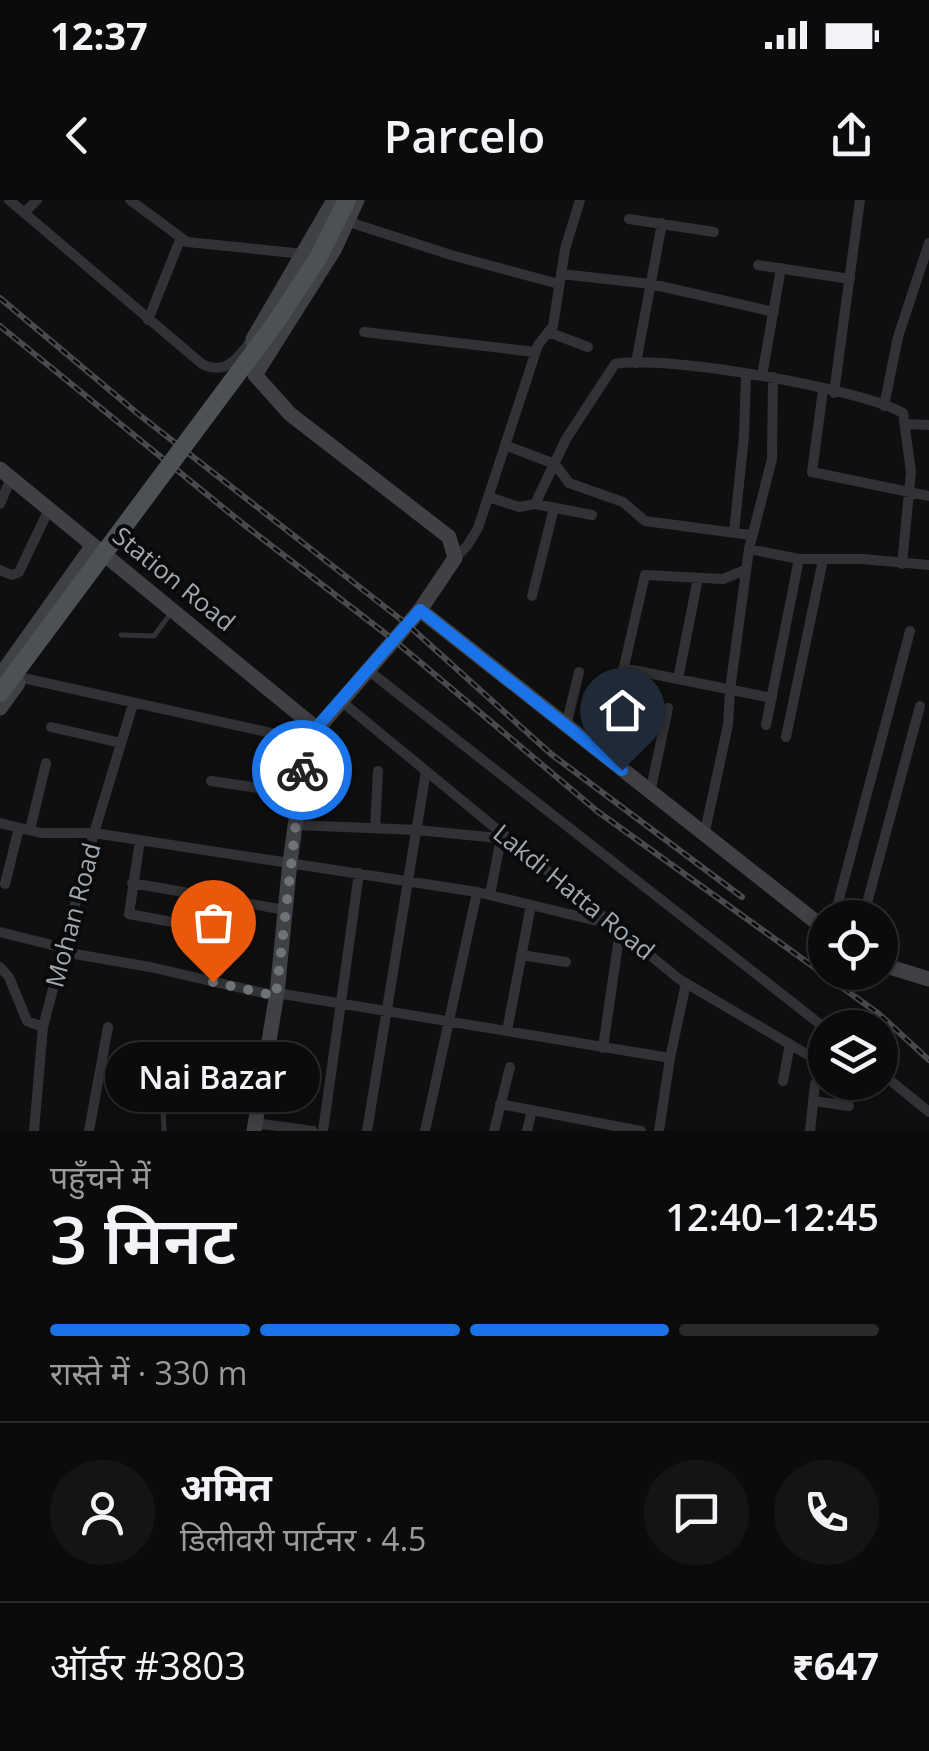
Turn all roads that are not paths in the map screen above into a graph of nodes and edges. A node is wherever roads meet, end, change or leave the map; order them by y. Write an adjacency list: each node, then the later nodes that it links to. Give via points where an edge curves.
1 (9, 200): 9 (street)
2 (38, 200): 9 (street)
3 (130, 200): 14 (street)
4 (334, 200): 16 (main road)
5 (347, 200): 73 (main road, bridge, via 266,337)
6 (357, 200): 11 (main road)
7 (580, 200): 20 (street)
8 (860, 200): 19 (street)
9 (25, 212): 23 (street)
10 (629, 219): 12 (street)
11 (349, 222): 20 (street, via 450,255); 31 (main road)
12 (662, 223): 13 (street); 21 (street)
13 (714, 232)
14 (180, 240): 16 (street); 23 (street)
15 (929, 244): 34 (street)
16 (304, 254): 26 (main road)
17 (758, 265): 18 (street)
18 (781, 268): 19 (street); 22 (street)
19 (850, 278): 33 (street)
20 (560, 279): 21 (street); 25 (street)
21 (652, 284): 22 (street); 29 (street)
22 (774, 312): 32 (street)
23 (148, 320): 26 (street, via 217,369 231,365)
24 (364, 332): 28 (street)
25 (548, 332): 27 (street); 28 (street)
26 (253, 340): 31 (main road)
27 (588, 346)
28 (535, 352): 37 (street)
29 (636, 363): 30 (street); 38 (street, via 612,368)
30 (746, 374): 32 (street); 48 (street)
31 (255, 375): 53 (main road, via 290,414 449,538)
32 (768, 376): 33 (street); 49 (street, via 772,459)
33 (828, 391): 34 (street); 40 (street, via 812,472)
34 (884, 406): 35 (street, via 903,413)
35 (906, 424): 36 (street); 40 (street)
36 (929, 426)
37 (507, 446): 38 (street); 42 (street)
38 (554, 464): 44 (street); 48 (street, via 569,483 624,502 645,522)
39 (6, 473): 43 (street); 46 (main road, Station Road)
40 (910, 493): 41 (street); 56 (street)
41 (929, 496)
42 (489, 498): 44 (street, via 519,507); 53 (street, via 472,539)
43 (0, 504)
44 (535, 504): 45 (street)
45 (554, 508): 47 (street); 61 (street)
46 (49, 509): 50 (main road, Station Road); 58 (street, via 20,572)
47 (592, 515)
48 (734, 532): 49 (street)
49 (751, 535): 51 (street)
50 (93, 546): 52 (main road, Station Road); 69 (main road)
51 (748, 549): 54 (street); 59 (street)
52 (109, 558): 62 (main road, Station Road); 70 (main road)
53 (455, 558): 63 (main road)
54 (799, 559): 55 (street); 75 (street)
55 (823, 560): 56 (street); 85 (street)
56 (902, 564): 57 (street)
57 (929, 565)
58 (0, 570)
59 (745, 570): 60 (street, via 722,580); 72 (street)
60 (698, 578): 66 (street, via 646,575); 71 (street)
61 (532, 596)
62 (172, 610): 65 (lane, via 154,636); 84 (main road, Station Road)
63 (420, 610): 67 (main road); 81 (main road)
64 (910, 630): 109 (street)
65 (121, 635)
66 (623, 668): 71 (street); 74 (street)
67 (369, 671): 76 (main road); 127 (street)
68 (579, 672): 81 (street)
69 (1, 674): 70 (street)
70 (22, 677): 77 (street); 79 (main road)
71 (678, 680): 72 (street)
72 (730, 690): 75 (street); 99 (street)
73 (0, 693)
74 (618, 694)
75 (772, 698): 82 (street)
76 (341, 702): 84 (main road); 89 (street, Lakdi Hatta Road)
77 (132, 704): 84 (street); 86 (street, Mohan Road)
78 (920, 706): 110 (street)
79 (0, 708)
80 (668, 708): 91 (street)
81 (566, 726): 91 (main road)
82 (766, 726)
83 (52, 728): 86 (street)
84 (311, 734): 92 (main road)
85 (786, 737)
86 (121, 743): 98 (street, Mohan Road)
87 (46, 763): 96 (street)
88 (378, 771): 95 (street)
89 (426, 771): 97 (street); 100 (street, Lakdi Hatta Road)
90 (210, 781): 92 (street)
91 (650, 792): 99 (main road)
92 (299, 794): 94 (main road)
93 (0, 823): 96 (street)
94 (295, 825): 95 (street); 102 (main road)
95 (375, 828): 97 (street)
96 (24, 829): 98 (street); 106 (street)
97 (417, 830): 100 (street); 104 (street)
98 (94, 833): 101 (street); 117 (street, Mohan Road)
99 (704, 836): 113 (main road)
100 (505, 839): 108 (street); 114 (street, Lakdi Hatta Road)
101 (140, 840): 102 (street); 105 (street)
102 (290, 862): 103 (street); 112 (main road)
103 (359, 873): 104 (street); 125 (street)
104 (410, 881): 107 (street); 126 (street)
105 (132, 883): 112 (street); 115 (street, via 129,914)
106 (5, 884)
107 (477, 892): 108 (street); 128 (street)
108 (490, 895): 111 (street)
109 (839, 900)
110 (869, 900)
111 (531, 905): 114 (street); 118 (street)
112 (285, 910): 124 (main road)
113 (808, 916)
114 (617, 928): 123 (street, Lakdi Hatta Road); 133 (street)
115 (220, 931)
116 (0, 932): 117 (street)
117 (64, 950): 124 (street); 129 (street, Mohan Road)
118 (522, 955): 119 (street); 131 (street)
119 (566, 962)
120 (0, 967): 129 (street, via 27,1022)
121 (898, 970): 122 (main road)
122 (929, 979)
123 (686, 983): 132 (street, Lakdi Hatta Road); 135 (street)
124 (276, 994): 125 (street); 145 (main road)
125 (341, 1003): 126 (street); 150 (street)
126 (387, 1010): 128 (street); 151 (street)
127 (808, 1015)
128 (450, 1021): 131 (street); 152 (street)
129 (43, 1027): 146 (street, Mohan Road)
130 (108, 1027): 147 (street)
131 (507, 1031): 133 (street)
132 (790, 1044): 134 (street, Lakdi Hatta Road); 137 (street)
133 (603, 1048): 135 (street)
134 (808, 1055)
135 (670, 1058): 156 (street)
136 (510, 1067): 141 (street)
137 (784, 1081)
138 (162, 1082): 148 (lane)
139 (898, 1087): 144 (street)
140 (814, 1101): 142 (street); 157 (street)
141 (500, 1104): 143 (street); 153 (street)
142 (849, 1106)
143 (532, 1110): 154 (street); 155 (street)
144 (929, 1112)
145 (254, 1127): 149 (street)
146 (34, 1131)
147 (89, 1131)
148 (164, 1131)
149 (311, 1131)
150 (323, 1131)
151 (367, 1131)
152 (425, 1131)
153 (494, 1131)
154 (527, 1131)
155 (641, 1131)
156 (659, 1131)
157 (810, 1131)

